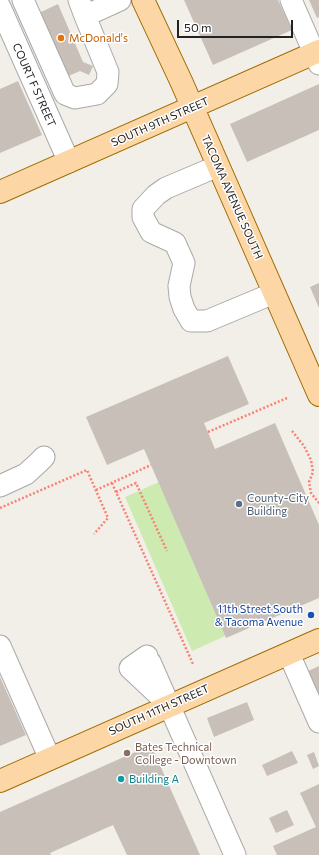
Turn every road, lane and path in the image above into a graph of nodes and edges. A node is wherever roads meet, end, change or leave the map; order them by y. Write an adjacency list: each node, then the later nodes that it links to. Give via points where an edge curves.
1 (23, 0): 6 (street, via 65,94 75,98 96,94 107,84 108,72)
2 (120, 0): 6 (street)
3 (143, 0): 8 (main road, TACOMA AVENUE SOUTH)
4 (291, 0): 7 (street)
5 (0, 7): 9 (street, COURT F STREET)
6 (82, 8)
7 (317, 56): 8 (main road, SOUTH 9TH STREET)
8 (192, 107): 9 (main road, SOUTH 9TH STREET); 10 (main road, TACOMA AVENUE SOUTH)
9 (69, 162): 11 (main road, SOUTH 9TH STREET)
10 (218, 166): 12 (main road, TACOMA AVENUE SOUTH); 12 (street, via 166,188 143,209 143,217 151,232 175,243 184,263 178,286 180,297 191,321 207,321)
11 (0, 192)
12 (274, 293): 13 (main road, TACOMA AVENUE SOUTH)
13 (319, 395)
14 (287, 398): 16 (path)
15 (292, 431): 23 (path, via 311,460 311,493)
16 (208, 432)
17 (44, 457): 20 (street, via 26,474)
18 (151, 465): 19 (path)
19 (112, 483): 21 (path); 22 (path)
20 (0, 486)
21 (96, 490): 24 (path, via 87,470); 25 (path, via 108,518)
22 (116, 492): 26 (path, via 136,483); 30 (path)
23 (319, 503)
24 (0, 508)
25 (94, 534)
26 (167, 551)
27 (319, 640): 29 (main road, SOUTH 11TH STREET)
28 (0, 646): 33 (street)
29 (289, 654): 31 (main road, SOUTH 11TH STREET); 32 (street)
30 (193, 664)
31 (169, 706): 31 (street, via 130,668 149,659); 33 (main road, SOUTH 11TH STREET); 35 (street)
32 (319, 722)
33 (50, 759): 34 (main road, SOUTH 11TH STREET)
34 (0, 781)
35 (235, 855)

